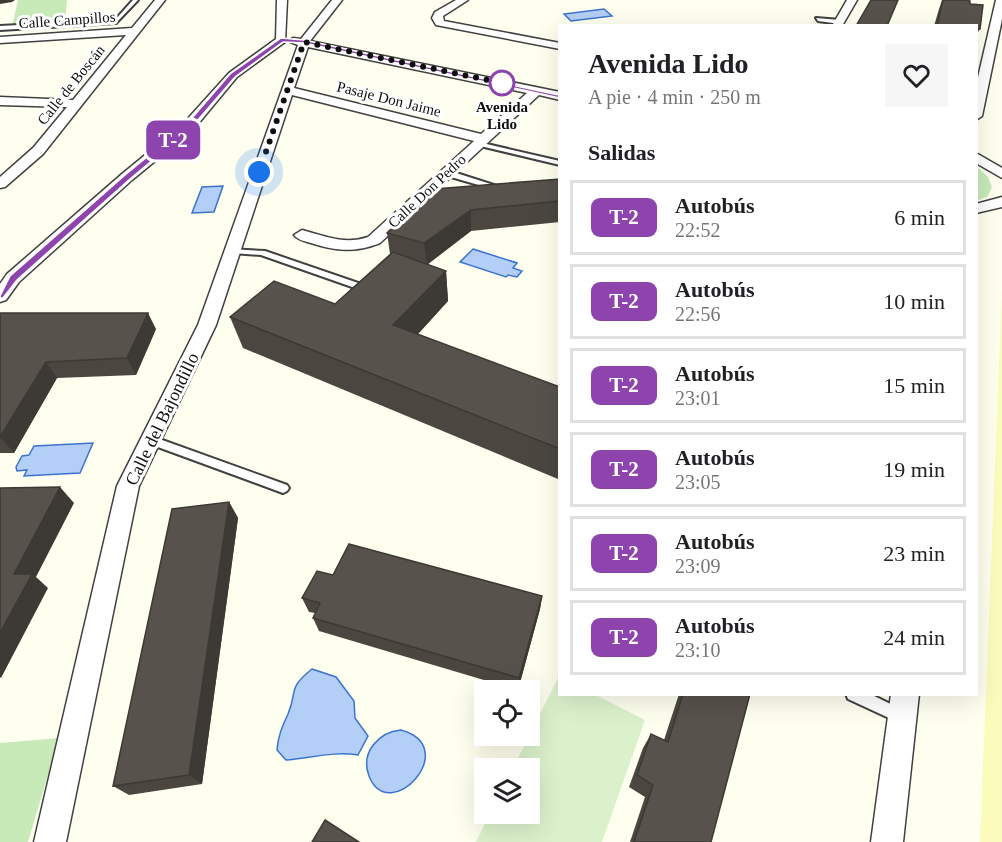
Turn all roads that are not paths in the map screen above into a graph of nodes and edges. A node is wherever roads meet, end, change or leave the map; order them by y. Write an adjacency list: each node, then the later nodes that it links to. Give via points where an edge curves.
1 (136, 0): 12 (lane, via 116,21)
2 (160, 0): 13 (street, Calle de Boscán)
3 (282, 0): 15 (street)
4 (337, 0): 16 (street, Calle del Bajondillo)
5 (852, 0): 10 (street)
6 (1001, 0): 19 (street)
7 (438, 1): 8 (street)
8 (459, 2): 17 (street, via 437,18 440,23)
9 (818, 19): 10 (lane)
10 (842, 24)
11 (0, 28): 12 (lane)
12 (100, 28): 13 (street, Calle Campillos); 14 (street, Calle Campillos)
13 (135, 31): 24 (street, Calle de Boscán)
14 (0, 40)
15 (281, 40): 16 (street); 38 (street, via 232,75 188,127 22,270)
16 (304, 42): 20 (street, Calle del Bajondillo); 21 (street)
17 (558, 46)
18 (978, 46): 19 (street)
19 (990, 48): 25 (street)
20 (287, 90): 26 (street, Pasaje Don Jaime); 36 (street, Calle del Bajondillo)
21 (536, 91): 22 (street); 26 (street, Calle Don Pedro)
22 (558, 96)
23 (0, 101): 24 (street)
24 (78, 104): 31 (street, Calle de Boscán, via 38,151)
25 (978, 106)
26 (481, 141): 28 (lane); 29 (street, Calle Don Pedro)
27 (978, 158): 30 (street)
28 (558, 162)
29 (447, 173): 32 (lane, via 500,188); 35 (street, Calle Don Pedro, via 374,240 360,247 338,246)
30 (1002, 174)
31 (0, 184)
32 (512, 187)
33 (1002, 202): 34 (street)
34 (978, 208)
35 (302, 235)
36 (232, 250): 37 (lane, via 262,253); 39 (street, Calle del Bajondillo, via 207,325)
37 (358, 286)
38 (0, 296)
39 (151, 440): 40 (lane); 43 (street, Calle del Bajondillo, via 128,486)
40 (284, 488)
41 (861, 696): 42 (lane)
42 (903, 706): 44 (street)
43 (50, 842)
44 (886, 842)

